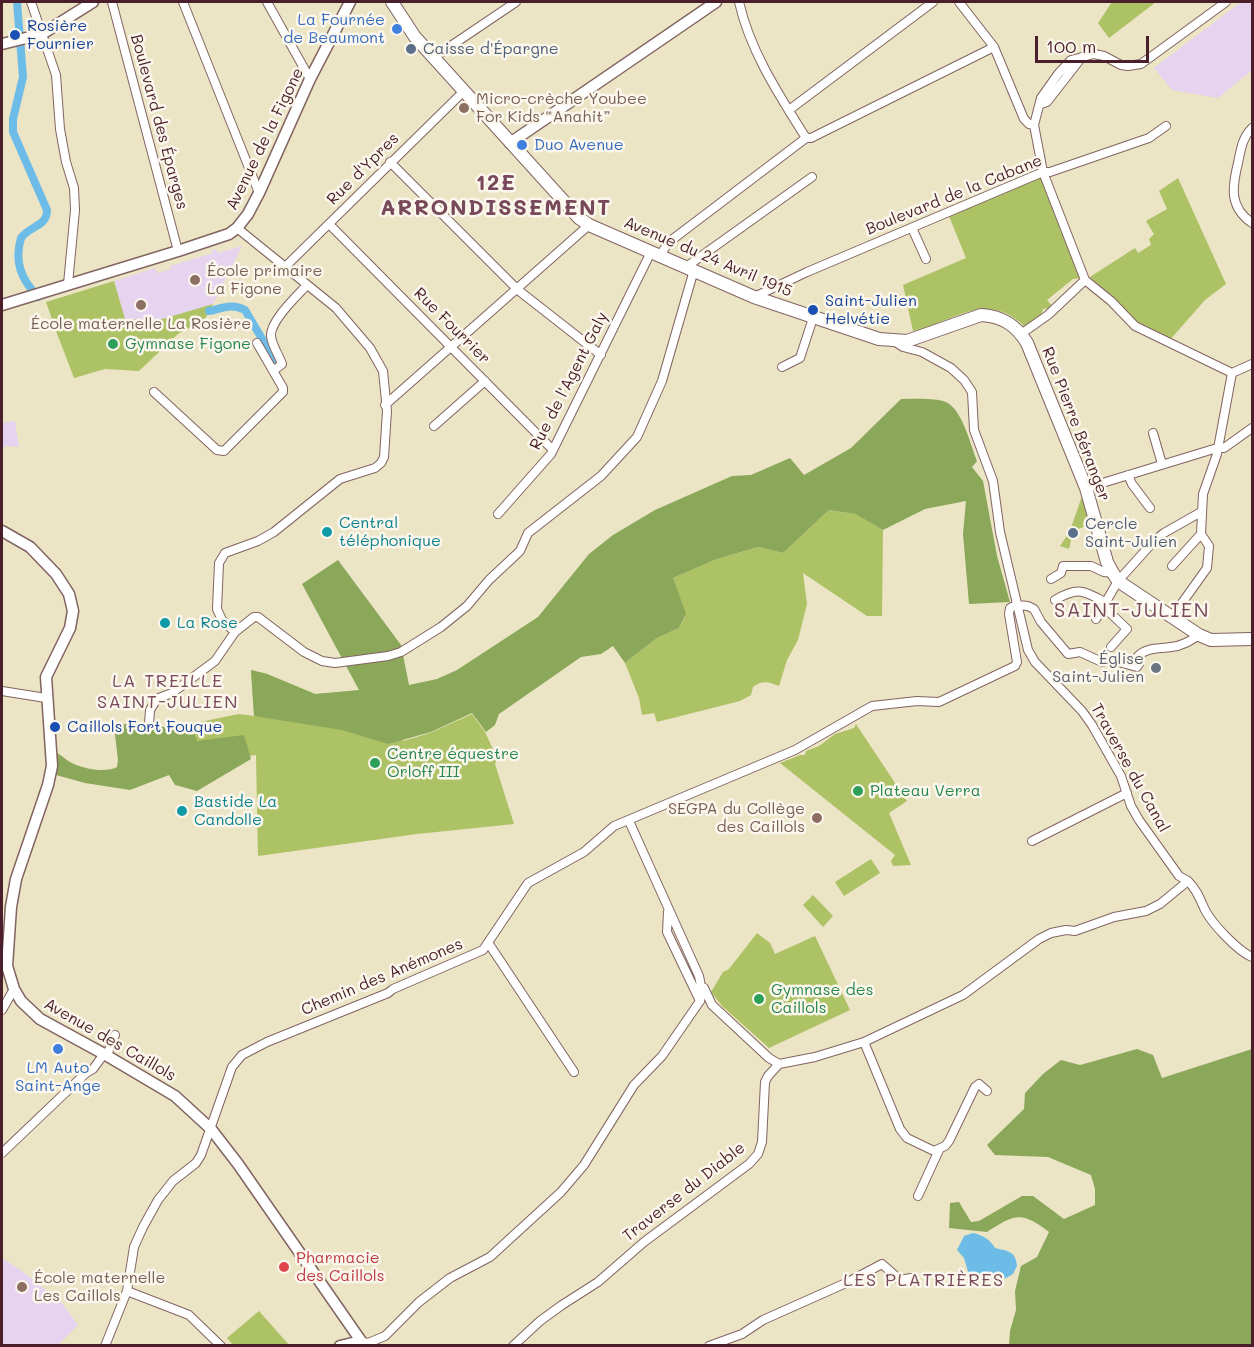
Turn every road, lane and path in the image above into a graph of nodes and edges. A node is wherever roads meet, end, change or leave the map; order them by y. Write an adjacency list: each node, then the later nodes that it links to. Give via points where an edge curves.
1 (31, 2): 14 (street)
2 (93, 2): 14 (street)
3 (112, 2): 35 (street, Boulevard des Éparges)
4 (183, 2): 29 (street)
5 (267, 2): 18 (street)
6 (350, 2): 18 (street, Avenue de la Figone)
7 (392, 2): 17 (main road, Avenue du 24 Avril 1915)
8 (516, 2): 17 (street)
9 (716, 2): 25 (street)
10 (738, 2): 20 (street, via 768,75)
11 (933, 2): 20 (street)
12 (959, 2): 16 (street)
13 (1226, 2): 21 (street, via 1142,64 1121,65 1100,54 1083,57 1047,102 1041,104)
14 (42, 34): 15 (street); 41 (street, via 56,75 60,129 74,188)
15 (7, 43)
16 (994, 47): 21 (street, via 1024,119); 24 (street, Rue de l'Agent Galy)
17 (434, 58): 19 (main road, Avenue du 24 Avril 1915)
18 (310, 79): 29 (street, Avenue de la Figone)
19 (463, 92): 25 (main road, Avenue du 24 Avril 1915); 26 (street, Rue d'Ypres)
20 (789, 110): 24 (street)
21 (1034, 125): 27 (street)
22 (1166, 126): 27 (street, Boulevard de la Cabane, via 1149,138)
23 (1252, 128): 30 (street, via 1243,140 1233,191 1237,207)
24 (806, 138): 36 (street, Rue de l'Agent Galy)
25 (510, 143): 32 (main road, Avenue du 24 Avril 1915)
26 (390, 162): 31 (street, Rue d'Ypres); 43 (street)
27 (1043, 172): 34 (street, Boulevard de la Cabane); 40 (street)
28 (812, 177): 39 (street)
29 (259, 192): 33 (street, Avenue de la Figone)
30 (1252, 223)
31 (329, 224): 38 (street, Rue d'Ypres); 50 (street, Rue Fourrier)
32 (589, 225): 36 (main road, Avenue du 24 Avril 1915); 43 (street)
33 (237, 228): 35 (street, Avenue de la Figone); 38 (street)
34 (912, 228): 37 (street); 44 (street, Boulevard de la Cabane)
35 (178, 251): 41 (street, Avenue de la Figone)
36 (656, 254): 39 (main road, Avenue du 24 Avril 1915); 51 (street, Rue de l'Agent Galy)
37 (926, 259)
38 (285, 267): 42 (street)
39 (690, 269): 44 (main road, Avenue du 24 Avril 1915); 80 (street, via 662,381 638,437 600,476 528,533 520,551 459,613 402,652 335,663 304,652 258,617)
40 (1085, 280): 47 (street); 55 (street, via 1135,326)
41 (68, 284): 45 (street, Avenue de la Figone)
42 (308, 285): 54 (street, via 271,330 281,361); 58 (street, via 354,327 379,361)
43 (518, 290): 50 (street); 51 (street)
44 (754, 297): 46 (main road, Avenue du 24 Avril 1915)
45 (2, 305)
46 (813, 318): 48 (main road, Avenue du 24 Avril 1915); 53 (street, via 800,358)
47 (1022, 334): 48 (main road, Rue Pierre Béranger, via 1007,321 981,315 913,339); 66 (main road, Rue Pierre Béranger)
48 (894, 341): 76 (street, Chemin des Anémones, via 951,368 972,392 974,430 993,481)
49 (257, 343): 54 (street)
50 (453, 348): 56 (street, Rue Fourrier); 58 (street)
51 (601, 355): 63 (street, Rue de l'Agent Galy)
52 (1252, 364): 55 (street)
53 (782, 367)
54 (277, 369): 57 (street, via 283,392 224,451 217,450)
55 (1232, 373): 62 (street)
56 (485, 381): 59 (street); 63 (street, Rue Fourrier)
57 (154, 392)
58 (386, 405): 80 (street, via 381,463 340,479 274,532 225,553 218,570 217,609)
59 (434, 426)
60 (1252, 428): 62 (street, via 1224,448)
61 (1153, 433): 64 (street)
62 (1217, 448): 64 (street); 68 (street)
63 (553, 450): 69 (street, Rue de l'Agent Galy)
64 (1162, 464): 65 (street)
65 (1128, 475): 66 (street); 67 (street)
66 (1086, 488): 73 (main road, Rue Pierre Béranger)
67 (1150, 508)
68 (1201, 512): 71 (street); 73 (street, via 1160,536)
69 (498, 514)
70 (2, 531): 85 (street, Avenue des Caillols, via 37,553 64,584 72,603 70,628 46,677)
71 (1201, 534): 72 (street); 78 (street, via 1209,546 1207,568)
72 (1172, 566)
73 (1115, 577): 74 (street, via 1090,566 1063,566 1061,573); 77 (street); 78 (main road)
74 (1051, 579)
75 (1054, 600): 77 (street, via 1075,590)
76 (1016, 605): 81 (street, via 1034,609 1068,654 1080,652 1102,662 1111,660 1137,667 1140,654 1146,650 1174,647); 87 (street, Traverse du Canal, via 1031,656 1082,711); 88 (street, Chemin des Anémones, via 1010,608 1009,615 1015,666 939,702 872,706 795,750)
77 (1105, 605): 79 (street); 83 (street, via 1127,630)
78 (1172, 617): 81 (main road)
79 (1096, 619)
80 (235, 632): 86 (street, via 215,661 154,702)
81 (1199, 635): 82 (main road, via 1211,640)
82 (1252, 639)
83 (1110, 647)
84 (2, 691): 85 (street)
85 (46, 698): 95 (street, Avenue des Caillols, via 52,766 16,879 11,907 7,966)
86 (149, 724)
87 (1127, 793): 89 (street); 90 (street, Traverse du Canal, via 1150,837 1179,876)
88 (629, 822): 91 (street); 92 (street, Chemin des Anémones, via 615,826 584,852 528,883)
89 (1032, 841)
90 (1188, 881): 93 (street, via 1207,912 1242,952); 100 (street, via 1146,911 1075,931 1051,933 963,995)
91 (668, 908): 94 (street); 96 (street, via 667,932)
92 (489, 944): 103 (street); 105 (street, Chemin des Anémones, via 388,993 242,1055 229,1074)
93 (1252, 957)
94 (701, 982): 96 (street); 97 (street)
95 (14, 989): 98 (street); 101 (street, Avenue des Caillols, via 40,1019)
96 (700, 1001): 97 (street); 111 (street, via 662,1056 634,1085 584,1165 561,1192 489,1257 450,1278 385,1336)
97 (712, 1005): 102 (street)
98 (2, 1010)
99 (115, 1035): 101 (street)
100 (864, 1042): 102 (street); 106 (street, via 900,1129 907,1138)
101 (106, 1055): 105 (street, Avenue des Caillols, via 175,1096); 107 (street)
102 (779, 1064): 115 (street, Traverse du Diable, via 765,1082 762,1142 749,1164 644,1242 598,1282 540,1321)
103 (574, 1072)
104 (987, 1091): 106 (street, via 979,1084 975,1087 949,1141)
105 (211, 1129): 110 (street, Chemin des Anémones, via 196,1163 173,1181 143,1227 134,1247); 111 (street, Avenue des Caillols)
106 (939, 1150): 108 (street)
107 (2, 1153)
108 (918, 1196)
109 (911, 1278): 116 (street, via 900,1280 882,1264)
110 (127, 1291): 112 (street, Chemin des Anémones); 113 (street, via 189,1315)
111 (363, 1343): 114 (street)
112 (105, 1346)
113 (221, 1346)
114 (340, 1346)
115 (513, 1346)
116 (709, 1346)

